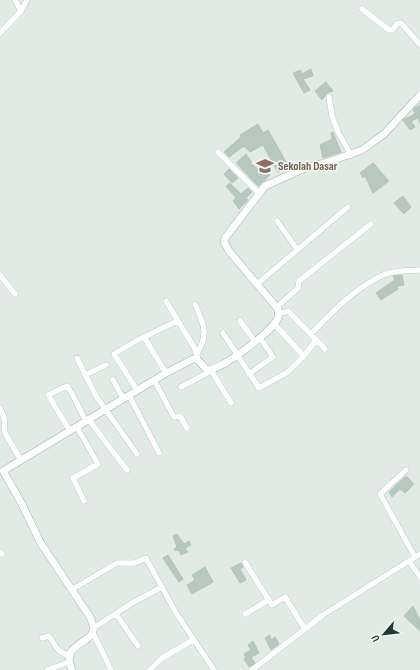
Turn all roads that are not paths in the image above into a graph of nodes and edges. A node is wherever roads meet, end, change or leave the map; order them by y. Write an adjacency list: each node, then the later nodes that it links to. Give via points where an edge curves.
1 (27, 0): 2 (street)
2 (18, 5): 4 (street)
3 (362, 9): 5 (street, via 389,30 401,23)
4 (0, 33)
5 (420, 45)
6 (420, 95): 9 (street, via 384,134)
7 (329, 97): 9 (street, via 336,127)
8 (218, 152): 10 (street)
9 (351, 155): 10 (street, via 286,175)
10 (259, 193): 17 (street, via 224,242)
11 (348, 207): 14 (street)
12 (277, 221): 14 (street)
13 (371, 224): 21 (street, via 299,281 298,288)
14 (297, 248): 17 (street)
15 (420, 270): 26 (street, via 394,272 383,276 339,305)
16 (0, 275): 18 (street)
17 (257, 284): 21 (street)
18 (15, 294)
19 (166, 301): 23 (street)
20 (195, 304): 33 (street, via 204,334 204,341)
21 (278, 311): 24 (street); 26 (street, via 288,310)
22 (240, 320): 28 (street)
23 (177, 321): 27 (street); 33 (street)
24 (274, 324): 28 (street); 32 (street)
25 (222, 333): 31 (street)
26 (311, 334): 29 (street)
27 (144, 337): 37 (street); 43 (street, via 114,354)
28 (257, 339): 31 (street); 38 (street, via 273,357)
29 (316, 340): 30 (street); 32 (street)
30 (325, 349)
31 (237, 354): 36 (street); 38 (street)
32 (304, 356): 38 (street, via 288,372 259,388)
33 (197, 357): 36 (street, via 205,368); 37 (street)
34 (77, 358): 39 (street)
35 (106, 365): 39 (street)
36 (210, 370): 42 (street); 45 (street)
37 (166, 373): 41 (street)
38 (249, 374)
39 (86, 375): 47 (street, via 96,396)
40 (113, 380): 44 (street)
41 (154, 380): 43 (street); 50 (street, via 174,417 180,416)
42 (181, 387)
43 (137, 390): 44 (street)
44 (126, 397): 47 (street); 53 (street)
45 (231, 403)
46 (0, 408): 52 (street, via 4,418)
47 (106, 409): 48 (street); 54 (street)
48 (87, 421): 49 (street); 51 (street, via 67,386 48,395); 56 (street)
49 (77, 427): 51 (street); 59 (street, via 98,463 73,479)
50 (187, 428)
51 (70, 431): 55 (street)
52 (3, 435): 55 (street)
53 (159, 453)
54 (137, 454)
55 (22, 460): 58 (street)
56 (127, 470)
57 (406, 470): 60 (street, via 380,494)
58 (1, 472): 65 (street, via 22,504 40,542)
59 (84, 501)
60 (418, 555): 61 (street)
61 (409, 561): 63 (street); 69 (street)
62 (245, 562): 66 (street)
63 (420, 577)
64 (162, 587): 65 (street, via 146,558 136,562 117,563); 67 (street); 72 (street)
65 (72, 590): 70 (street, via 90,617)
66 (269, 600): 68 (street); 69 (street, via 272,605 285,597)
67 (116, 614): 70 (street); 73 (street)
68 (246, 614)
69 (305, 629): 80 (street)
70 (94, 630): 74 (street, via 75,647); 77 (street)
71 (42, 638): 74 (street, via 50,636 59,652)
72 (193, 640): 78 (street, via 162,658); 79 (street)
73 (138, 646)
74 (69, 659): 75 (street); 76 (street)
75 (47, 670)
76 (72, 670)
77 (110, 670)
78 (150, 670)
79 (214, 670)
80 (252, 670)

